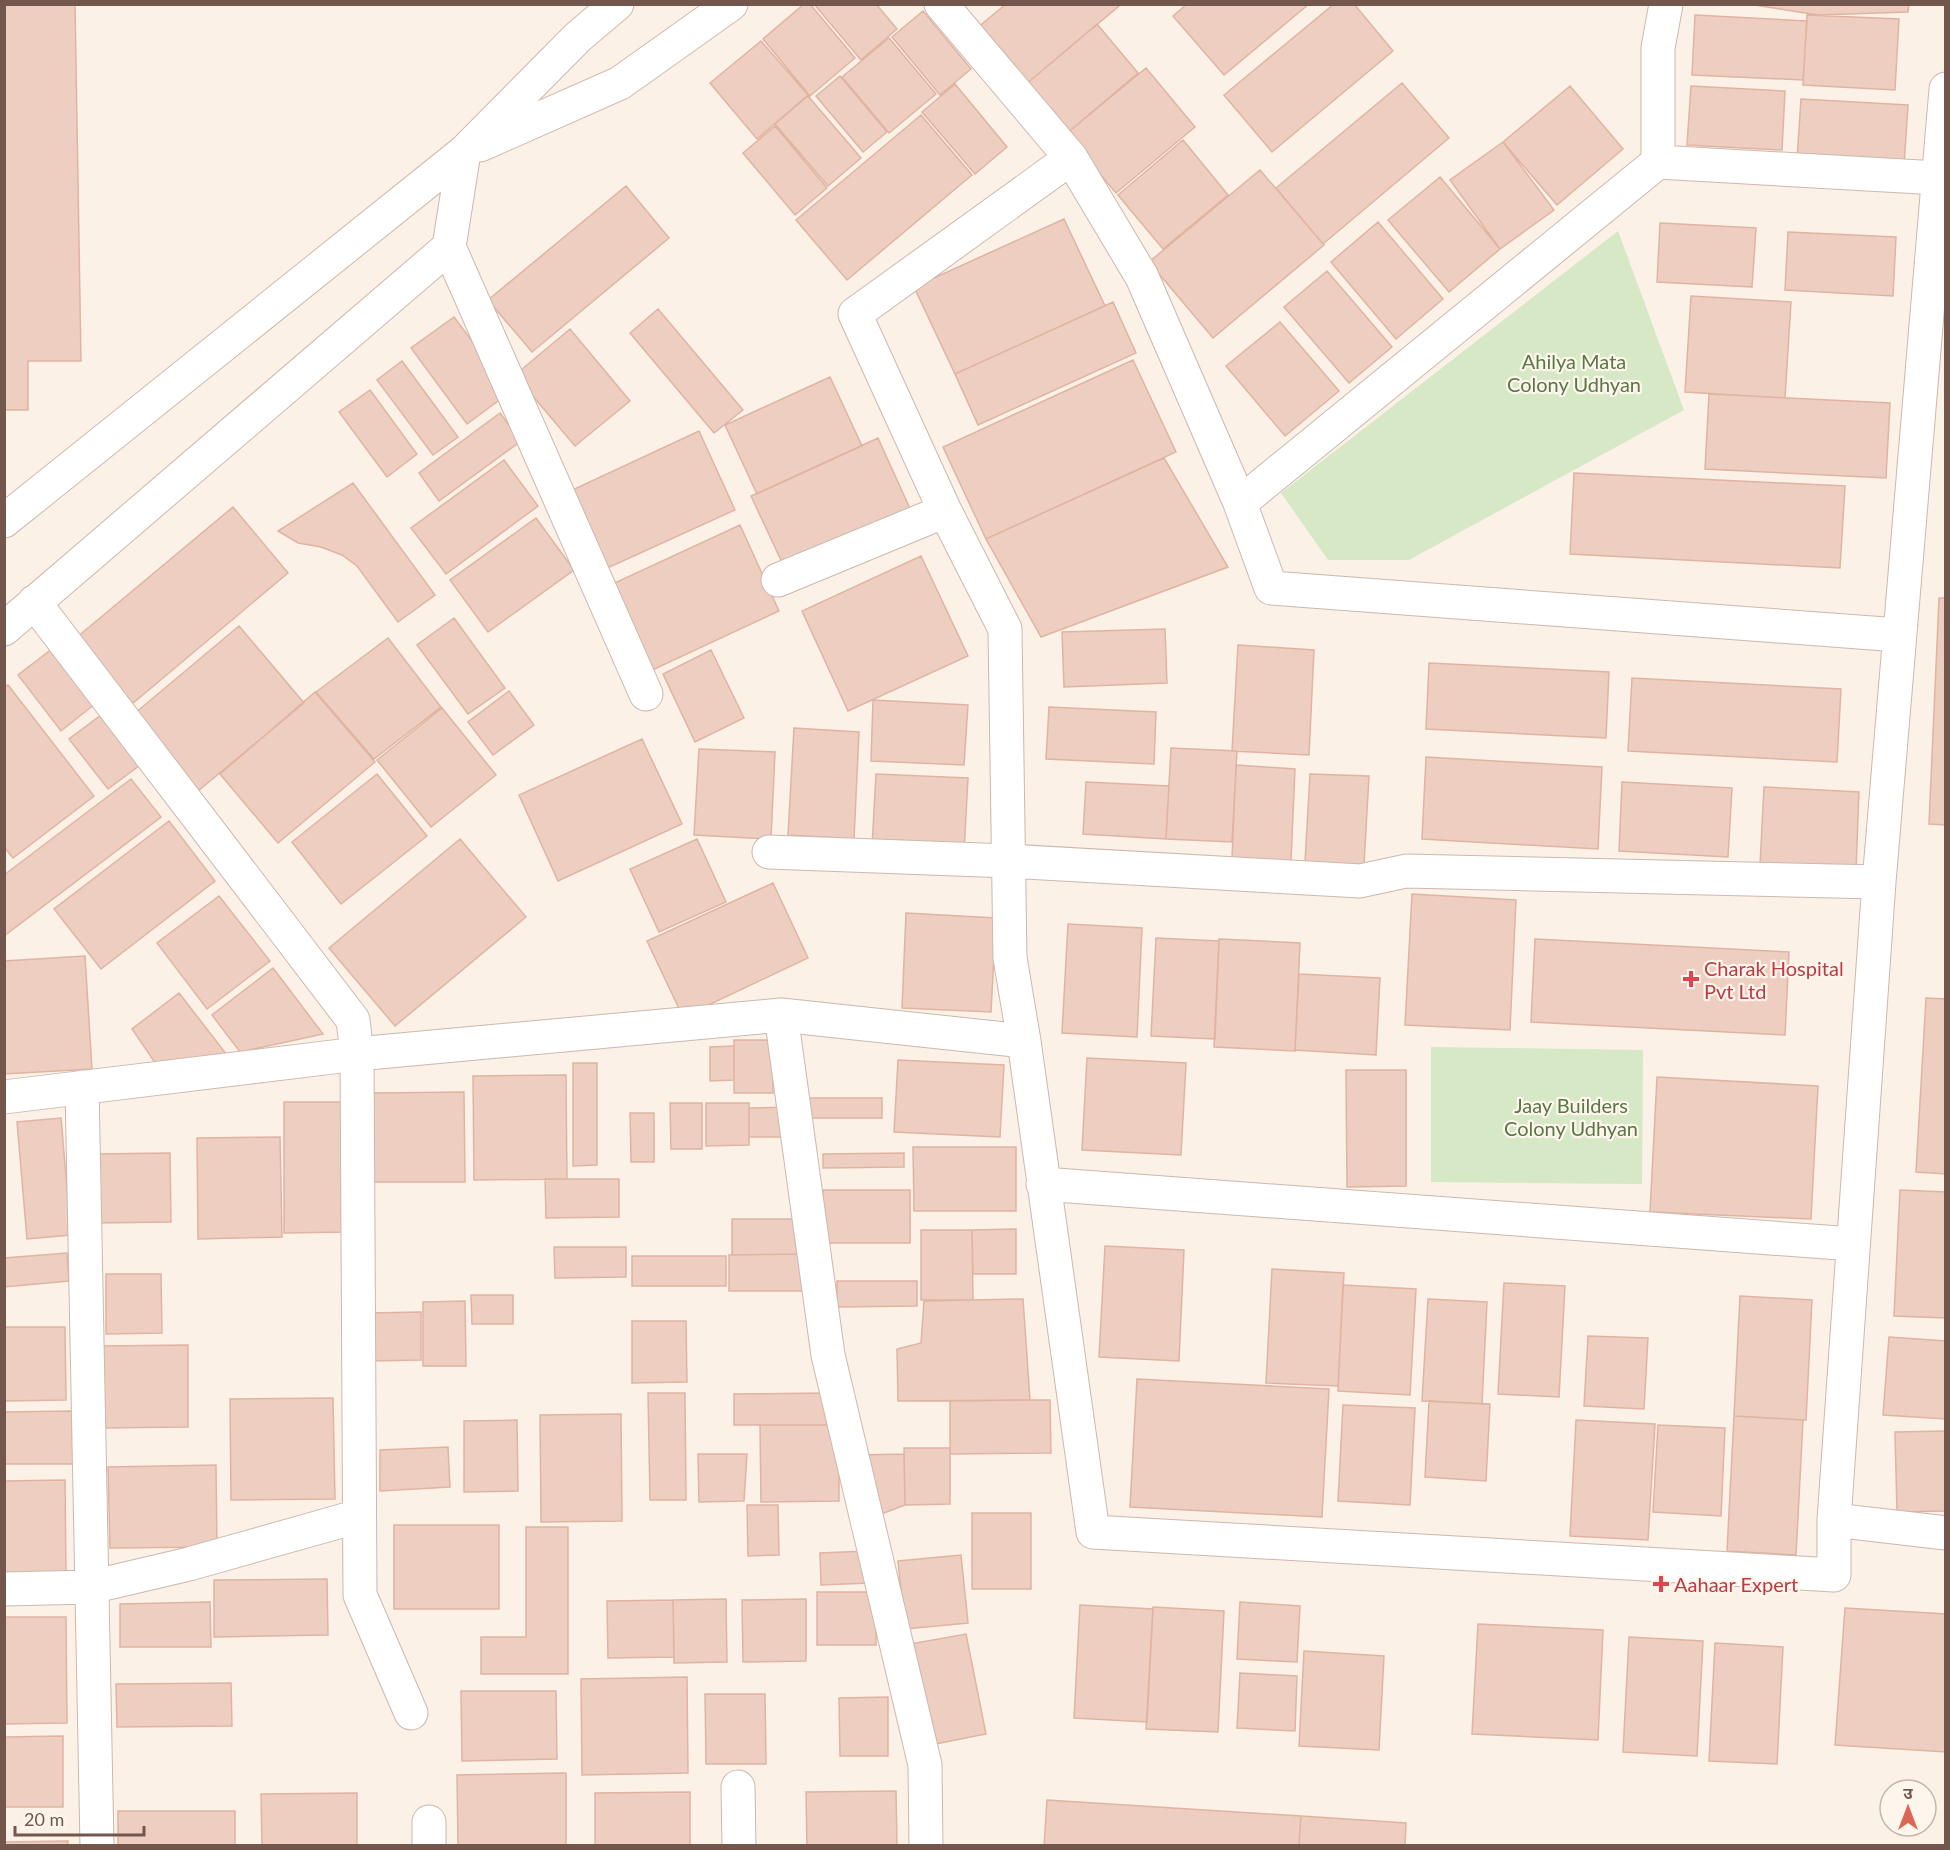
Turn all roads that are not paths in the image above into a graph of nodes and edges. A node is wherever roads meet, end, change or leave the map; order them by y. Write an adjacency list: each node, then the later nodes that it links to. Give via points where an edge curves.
1 (617, 4): 6 (street, via 578,37)
2 (731, 4): 6 (street, via 620,83)
3 (941, 4): 7 (street)
4 (1666, 4): 8 (street, via 1658,48)
5 (1946, 89): 9 (street)
6 (464, 152): 10 (street); 14 (street)
7 (1071, 158): 12 (street, via 1142,277); 13 (street, via 855,314)
8 (1658, 162): 9 (street); 12 (street)
9 (1938, 178): 11 (street)
10 (449, 247): 16 (street); 19 (street)
11 (1937, 300): 18 (street)
12 (1240, 503): 18 (street, via 1271,588)
13 (945, 510): 15 (street); 21 (street, via 1005,629)
14 (4, 521)
15 (778, 580)
16 (34, 603): 17 (street); 25 (street, via 353,1020)
17 (4, 629)
18 (1899, 635): 22 (street)
19 (646, 694)
20 (769, 852): 21 (street)
21 (1009, 861): 22 (street, via 1360,881 1406,871); 24 (street, via 1010,958)
22 (1879, 882): 29 (street)
23 (781, 1015): 24 (street); 25 (street); 39 (street, via 828,1355 925,1765)
24 (1024, 1041): 28 (street)
25 (357, 1054): 26 (street); 30 (street)
26 (82, 1087): 27 (street); 33 (street)
27 (4, 1097)
28 (1043, 1184): 29 (street); 31 (street, via 1094,1532 1834,1575)
29 (1853, 1244): 31 (street)
30 (359, 1516): 33 (street); 35 (street, via 360,1595)
31 (1834, 1520): 32 (street)
32 (1946, 1533)
33 (91, 1587): 34 (street); 37 (street)
34 (4, 1588)
35 (411, 1713)
36 (738, 1787): 38 (street)
37 (97, 1845)
38 (739, 1845)
39 (926, 1845)

